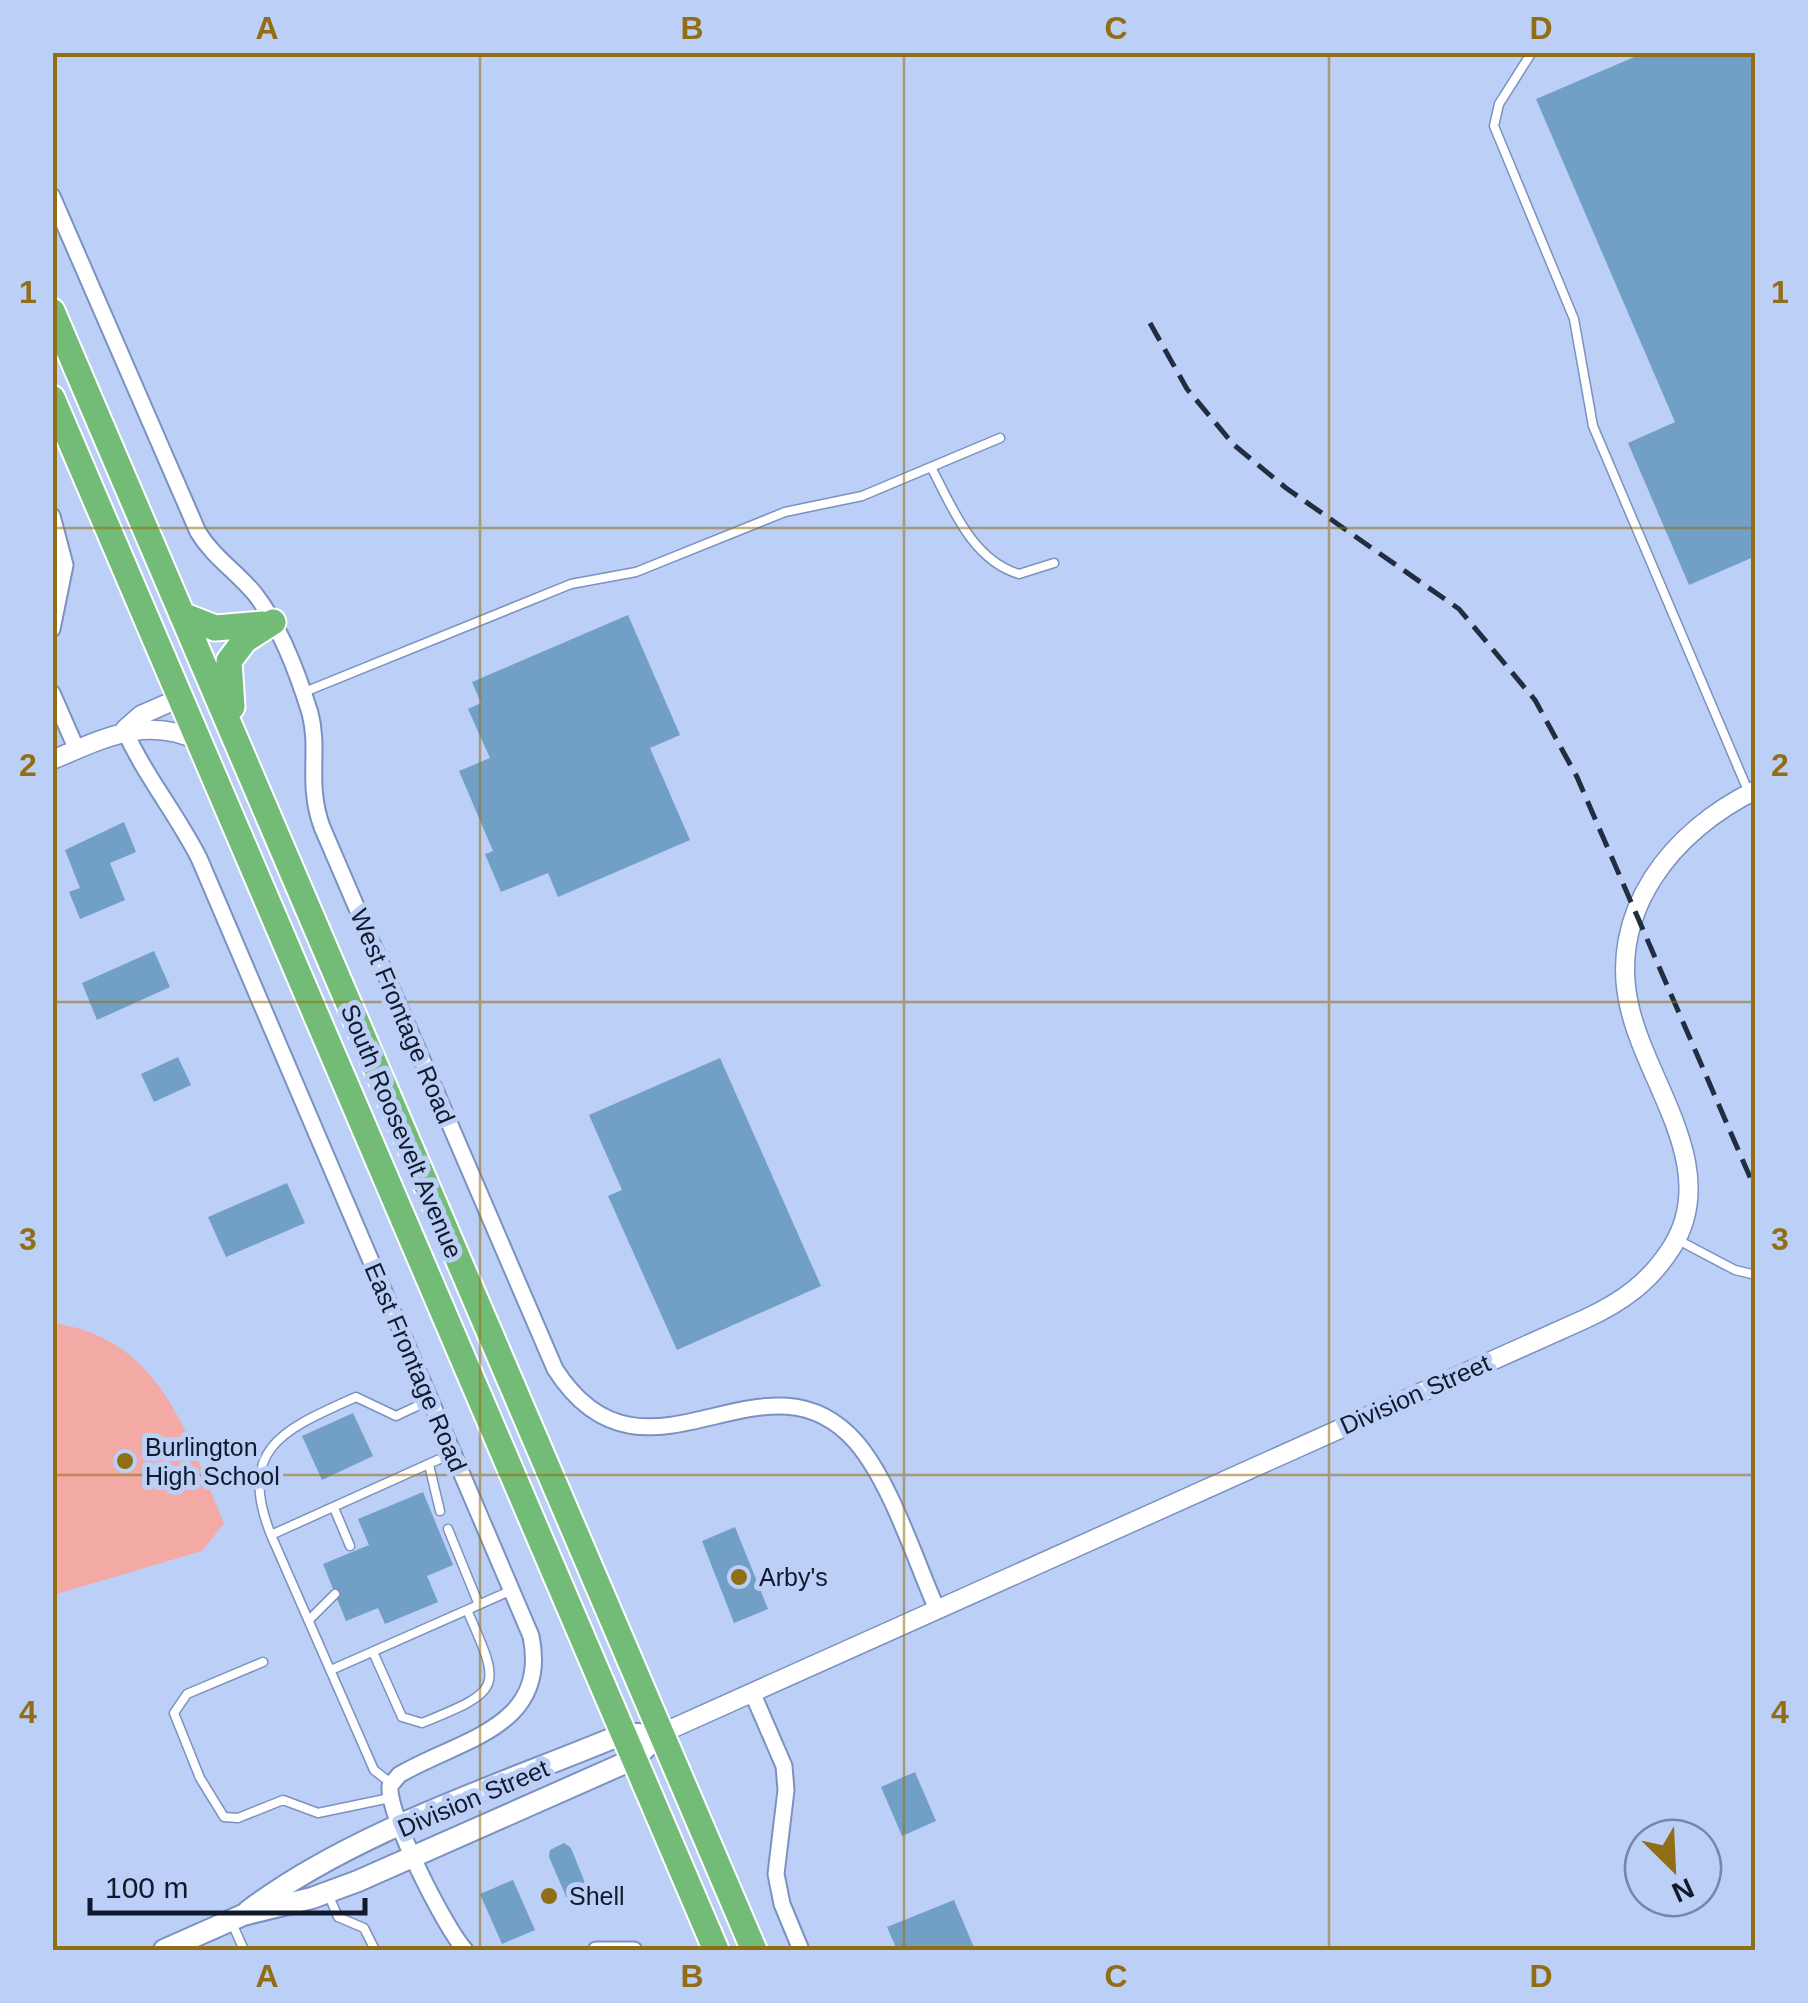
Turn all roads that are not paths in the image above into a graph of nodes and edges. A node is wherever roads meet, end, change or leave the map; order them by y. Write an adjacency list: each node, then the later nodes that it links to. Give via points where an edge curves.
1 (1532, 52): 23 (lane, via 1499,104 1494,126 1574,318 1593,426)
2 (52, 196): 11 (street, West Frontage Road, via 198,532)
3 (52, 311): 10 (highway, South Roosevelt Avenue)
4 (52, 398): 9 (highway, South Roosevelt Avenue)
5 (1000, 438): 6 (lane)
6 (931, 468): 8 (lane, via 963,528 991,560 1019,574); 16 (lane, via 862,496 785,512 636,572 571,584)
7 (52, 516): 12 (street, via 65,565)
8 (1054, 563)
9 (132, 585): 14 (highway, via 168,640); 17 (highway, South Roosevelt Avenue)
10 (182, 615): 11 (highway, via 215,628); 14 (highway, South Roosevelt Avenue)
11 (273, 622): 13 (highway); 16 (street, West Frontage Road)
12 (52, 629)
13 (245, 640): 14 (highway); 21 (highway, via 227,672)
14 (199, 654): 21 (highway, South Roosevelt Avenue)
15 (52, 693): 20 (street)
16 (302, 693): 38 (street, West Frontage Road, via 311,721 311,792 322,827 565,1384 605,1414 647,1427 678,1427 774,1403 827,1419 866,1455)
17 (180, 698): 18 (street); 19 (highway, South Roosevelt Avenue); 24 (highway, via 206,712)
18 (124, 730): 19 (street, via 162,728); 20 (street); 27 (street, East Frontage Road, via 151,786 199,858)
19 (199, 741): 45 (highway, South Roosevelt Avenue)
20 (77, 750): 22 (street)
21 (242, 756): 24 (highway, South Roosevelt Avenue)
22 (52, 760)
23 (1752, 792): 25 (street, Division Street, via 1696,825 1664,858 1635,912 1625,958 1632,1016 1688,1171 1688,1206)
24 (282, 848): 46 (highway, South Roosevelt Avenue)
25 (1676, 1240): 26 (lane); 38 (street, Division Street, via 1642,1284 1602,1311)
26 (1756, 1275)
27 (430, 1400): 28 (street, East Frontage Road); 33 (lane, via 396,1416 356,1398 286,1429 260,1464 259,1505)
28 (453, 1454): 29 (lane); 35 (street, East Frontage Road)
29 (429, 1465): 30 (lane); 31 (lane)
30 (334, 1508): 33 (lane); 34 (lane)
31 (440, 1511)
32 (448, 1529): 37 (lane)
33 (271, 1535): 40 (lane)
34 (350, 1546)
35 (512, 1590): 37 (lane); 48 (street, East Frontage Road, via 534,1653 524,1699 499,1726 418,1764)
36 (335, 1594): 40 (lane)
37 (479, 1604): 39 (lane)
38 (936, 1607): 44 (street, Division Street)
39 (467, 1610): 41 (lane); 41 (lane, via 492,1666 491,1682 457,1709 412,1723 402,1716)
40 (309, 1620): 43 (lane)
41 (373, 1652): 43 (lane)
42 (263, 1662): 48 (lane, via 187,1694 174,1713 224,1817 283,1800 318,1813)
43 (332, 1670): 48 (lane, via 374,1770)
44 (752, 1692): 46 (street, Division Street); 62 (street, via 784,1766 776,1874)
45 (623, 1734): 46 (main road, Division Street); 47 (highway, South Roosevelt Avenue); 49 (main road, Division Street)
46 (660, 1734): 47 (main road, Division Street); 61 (highway, South Roosevelt Avenue)
47 (634, 1759): 50 (main road, Division Street); 60 (highway, South Roosevelt Avenue)
48 (391, 1790): 49 (street)
49 (401, 1828): 50 (street); 52 (main road, Division Street, via 300,1876)
50 (415, 1857): 51 (main road, Division Street); 57 (street)
51 (327, 1892): 52 (main road, Division Street); 56 (lane, via 338,1917 364,1928)
52 (237, 1918): 53 (main road, Division Street); 55 (lane)
53 (192, 1945): 54 (main road, Division Street)
54 (164, 1950)
55 (244, 1950)
56 (374, 1950)
57 (464, 1950)
58 (596, 1950): 59 (street)
59 (634, 1950)
60 (716, 1950)
61 (754, 1950)
62 (801, 1950)

